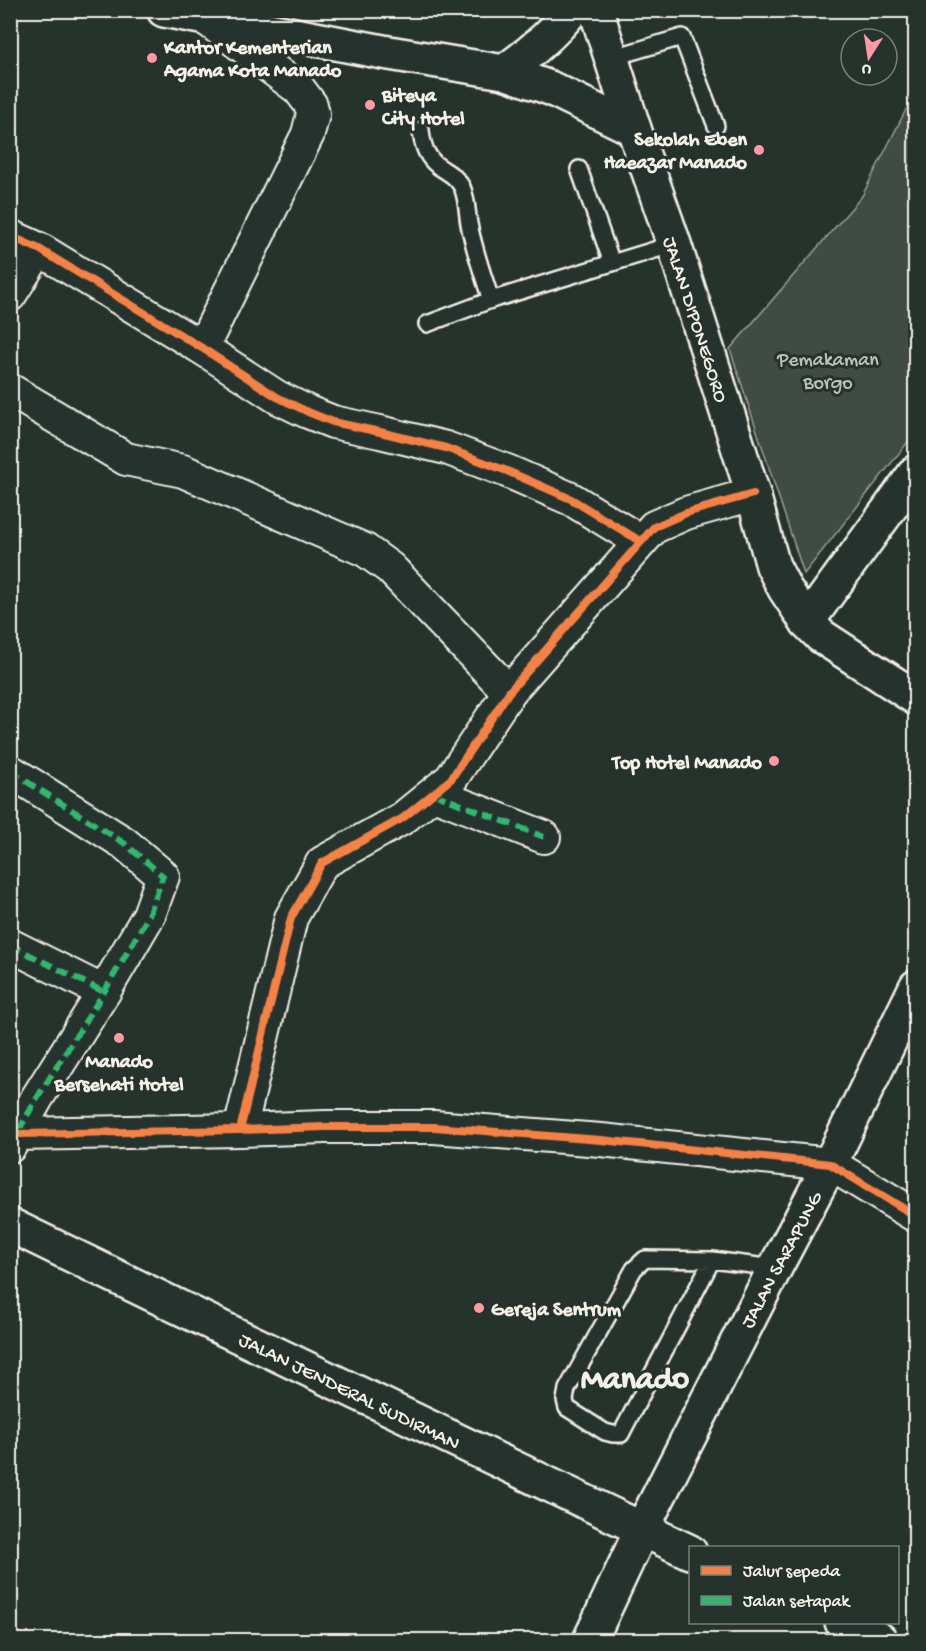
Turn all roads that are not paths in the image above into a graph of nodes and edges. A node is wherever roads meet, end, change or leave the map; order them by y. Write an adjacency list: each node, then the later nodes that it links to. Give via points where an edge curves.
1 (164, 10): 4 (main road)
2 (572, 10): 6 (main road, via 535,49)
3 (596, 10): 5 (main road, JALAN DIPONEGORO)
4 (205, 18): 6 (main road); 18 (street, via 299,89 313,114 308,134)
5 (611, 58): 7 (lane, via 682,37); 8 (main road, JALAN DIPONEGORO)
6 (504, 72): 8 (main road, via 550,88)
7 (716, 126)
8 (634, 129): 12 (main road, JALAN DIPONEGORO)
9 (421, 130): 16 (lane, via 424,150 462,188)
10 (579, 169): 14 (lane)
11 (10, 236): 13 (street)
12 (674, 244): 14 (lane); 21 (main road, JALAN DIPONEGORO)
13 (39, 249): 15 (street); 18 (street)
14 (612, 264): 16 (lane)
15 (10, 295)
16 (491, 300): 17 (lane)
17 (427, 324)
18 (202, 348): 22 (street, via 277,397 308,412 333,422 446,448 507,471 571,499)
19 (10, 390): 24 (street, via 126,459 183,471 366,550 390,568)
20 (915, 472): 23 (main road)
21 (753, 494): 22 (street, via 686,513 654,527); 23 (main road, JALAN DIPONEGORO, via 773,566)
22 (640, 541): 24 (street)
23 (807, 622): 25 (main road, JALAN DIPONEGORO, via 821,636)
24 (509, 692): 27 (street, via 451,779)
25 (915, 698)
26 (10, 771): 31 (street, via 124,843 163,876 149,915)
27 (434, 794): 28 (street); 32 (street, via 403,819 322,862 291,918)
28 (544, 837)
29 (10, 945): 31 (street)
30 (915, 987): 34 (main road, JALAN SARAPUNG)
31 (104, 992): 33 (street)
32 (240, 1130): 33 (street); 34 (street, via 434,1127)
33 (14, 1140)
34 (830, 1164): 35 (street); 38 (main road, JALAN SARAPUNG)
35 (915, 1216)
36 (10, 1225): 39 (main road, JALAN JENDERAL SUDIRMAN)
37 (712, 1260): 37 (lane, via 645,1259 639,1263 567,1389 567,1408 605,1432 621,1434); 38 (lane)
38 (775, 1268): 39 (main road, JALAN SARAPUNG)
39 (642, 1529): 40 (main road, JALAN JENDERAL SUDIRMAN); 42 (main road, JALAN SARAPUNG)
40 (689, 1552)
41 (844, 1624): 43 (main road)
42 (590, 1641)
43 (880, 1641)

